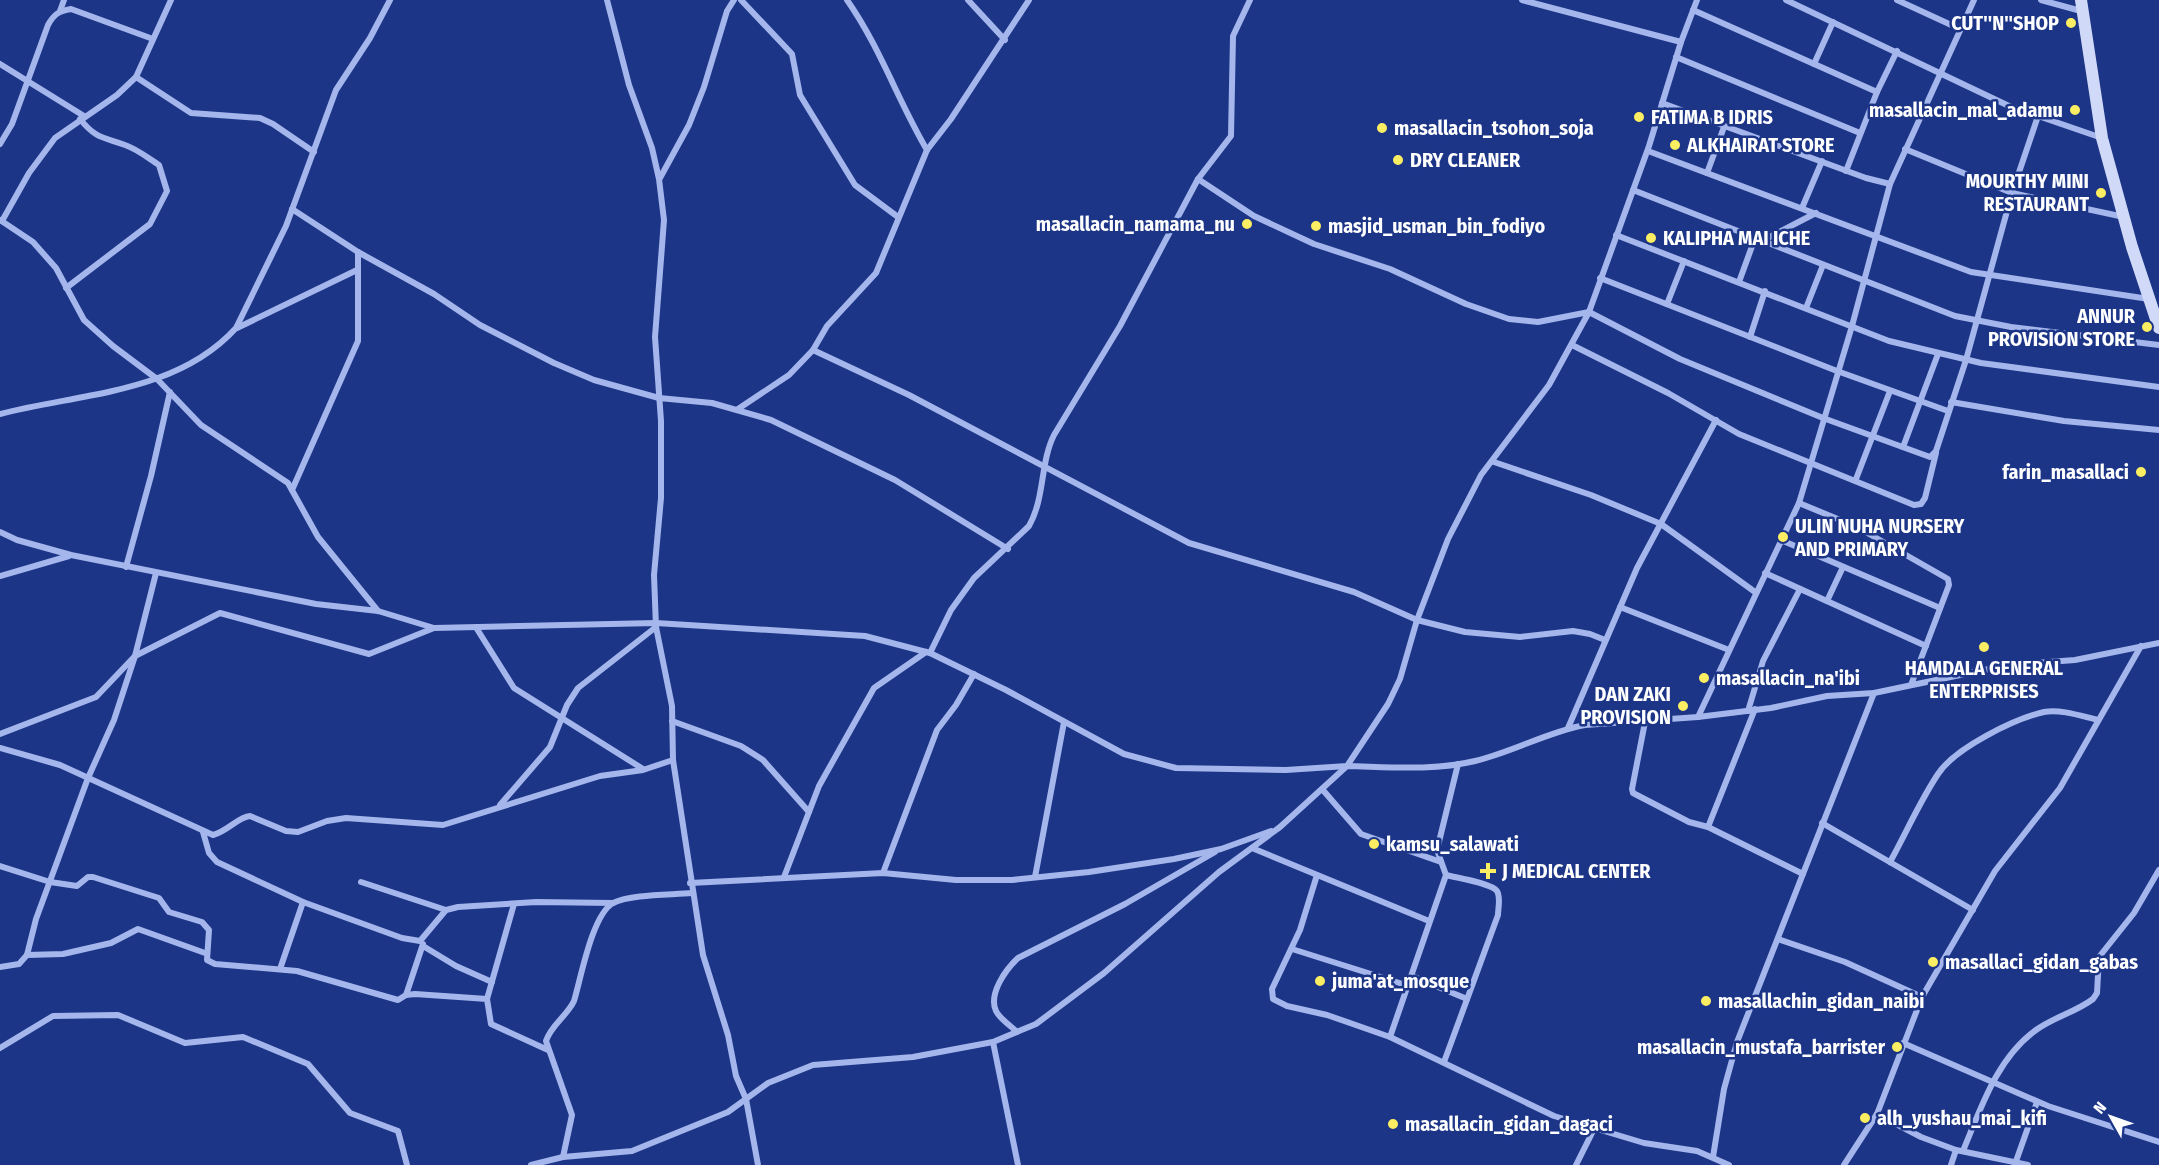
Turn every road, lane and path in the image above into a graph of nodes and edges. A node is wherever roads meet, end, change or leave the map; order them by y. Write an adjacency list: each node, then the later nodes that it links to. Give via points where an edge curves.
1 (64, 0): 19 (street)
2 (171, 0): 22 (street)
3 (390, 0): 43 (street, via 336,90)
4 (608, 0): 47 (street, via 629,85 652,147)
5 (734, 0): 47 (street, via 689,125)
6 (741, 0): 55 (street, via 792,54 800,95 855,185)
7 (847, 0): 41 (street, via 867,28)
8 (968, 0): 23 (street)
9 (1029, 0): 23 (street)
10 (1250, 0): 48 (street, via 1233,36 1231,136)
11 (1522, 0): 24 (street)
12 (1697, 0): 18 (street)
13 (1785, 0): 20 (street)
14 (1897, 0): 21 (street)
15 (1974, 0): 21 (street)
16 (2041, 0): 17 (street)
17 (2081, 5): 38 (street)
18 (1693, 10): 24 (street); 28 (street)
19 (60, 11): 22 (street, via 72,9); 31 (street, via 48,25)
20 (1833, 22): 25 (street); 28 (street)
21 (1960, 29): 29 (street)
22 (153, 39): 30 (street)
23 (1005, 40): 41 (street)
24 (1681, 42): 26 (street)
25 (1897, 51): 29 (street); 32 (street)
26 (1676, 57): 33 (street); 37 (street)
27 (0, 64): 31 (street)
28 (1814, 64): 32 (street)
29 (1940, 71): 34 (street, via 2000,102); 40 (street)
30 (136, 77): 35 (street, via 117,95); 43 (street, via 191,112 260,118)
31 (28, 83): 35 (street); 39 (street)
32 (1876, 92): 37 (street)
33 (1662, 103): 36 (street); 42 (street)
34 (2038, 116): 38 (street); 51 (street)
35 (82, 117): 57 (street, via 46,148); 70 (street, via 89,129 106,141 126,145 159,165 167,190 150,224)
36 (1724, 127): 44 (street); 46 (street)
37 (1860, 133): 45 (street)
38 (2102, 138): 56 (street)
39 (0, 144)
40 (1905, 149): 49 (street); 51 (street)
41 (927, 150): 55 (street)
42 (1648, 151): 46 (street); 50 (street)
43 (314, 152): 52 (street)
44 (1822, 161): 45 (street); 53 (street)
45 (1846, 171): 49 (street)
46 (1707, 173): 53 (street)
47 (659, 179): 91 (street, via 664,220 655,337)
48 (1198, 179): 75 (street, via 1254,216 1314,244 1390,269 1501,316 1538,322); 105 (street, via 1120,326 1054,435)
49 (1890, 184): 59 (street)
50 (1633, 190): 58 (street); 60 (street)
51 (2012, 192): 56 (street); 66 (street)
52 (292, 208): 62 (street); 78 (street)
53 (1802, 208): 54 (street)
54 (1816, 213): 59 (street); 61 (street)
55 (898, 217): 83 (street, via 876,273 827,326)
56 (2124, 217): 72 (street)
57 (1, 221): 70 (street, via 33,242 56,268)
58 (1616, 235): 63 (street); 67 (street)
59 (1877, 236): 66 (street); 68 (street)
60 (1755, 238): 61 (street); 69 (street)
61 (1762, 241): 64 (street)
62 (358, 252): 65 (street); 91 (street, via 480,325 554,363 594,380)
63 (1684, 261): 69 (street); 73 (street)
64 (1823, 265): 68 (street); 74 (street)
65 (357, 270): 78 (street); 107 (street, via 358,341)
66 (1987, 276): 72 (street); 76 (street)
67 (1600, 278): 73 (street); 75 (street)
68 (1864, 281): 76 (street); 77 (street)
69 (1739, 282): 71 (street)
70 (66, 288): 87 (street, via 84,320)
71 (1765, 291): 74 (street); 80 (street)
72 (2149, 299): 79 (street)
73 (1667, 304): 80 (street)
74 (1806, 308): 77 (street)
75 (1589, 312): 81 (street); 97 (street, via 1680,358)
76 (1975, 320): 82 (street); 85 (street)
77 (1852, 326): 84 (street); 86 (street)
78 (236, 328): 87 (street, via 215,348)
79 (2159, 328)
80 (1750, 337): 86 (street)
81 (1572, 345): 98 (street); 103 (street, via 1549,385)
82 (2159, 345)
83 (813, 350): 94 (street, via 789,375); 105 (street)
84 (1938, 354): 85 (street); 92 (street)
85 (1966, 360): 88 (street); 93 (street)
86 (1837, 371): 89 (street); 97 (street)
87 (157, 379): 90 (street); 96 (street)
88 (2159, 387)
89 (1890, 391): 92 (street); 100 (street)
90 (170, 392): 107 (street, via 201,425 281,478); 114 (street)
91 (659, 398): 94 (street); 126 (street, via 661,498 654,575)
92 (1922, 402): 95 (street); 101 (street)
93 (1951, 402): 95 (street); 99 (street, via 2064,421)
94 (738, 409): 112 (street, via 771,420 895,480)
95 (1948, 411): 102 (street)
96 (0, 414)
97 (1823, 418): 100 (street); 104 (street)
98 (1716, 420): 104 (street, via 1739,434); 109 (street)
99 (2159, 430)
100 (1875, 436): 101 (street); 106 (street)
101 (1904, 447): 102 (street, via 1930,457)
102 (1936, 452): 106 (street, via 1925,498 1918,506)
103 (1494, 462): 109 (street); 125 (street, via 1481,475 1448,539)
104 (1812, 463): 106 (street); 108 (street)
105 (1046, 467): 112 (street, via 1035,516); 125 (street, via 1189,543 1354,592)
106 (1856, 479)
107 (292, 490): 124 (street, via 318,537)
108 (1799, 503): 111 (street); 123 (street, via 1857,527 1943,574 1949,585)
109 (1661, 524): 120 (street); 122 (street)
110 (0, 532): 113 (street)
111 (1781, 540): 115 (street); 117 (street)
112 (1008, 549): 134 (street, via 974,578)
113 (71, 555): 114 (street); 118 (street)
114 (126, 567): 116 (street)
115 (1843, 567): 121 (street); 123 (street)
116 (156, 573): 124 (street, via 316,604); 135 (street)
117 (1765, 573): 119 (street); 120 (street)
118 (0, 576)
119 (1800, 589): 121 (street); 139 (street, via 1763,661)
120 (1755, 592): 133 (street)
121 (1827, 601): 131 (street)
122 (1620, 607): 129 (street); 133 (street)
123 (1940, 608): 131 (street)
124 (378, 611): 127 (street)
125 (1417, 620): 129 (street, via 1465,632 1520,637 1573,631); 151 (street, via 1400,679)
126 (656, 625): 128 (street); 134 (street, via 864,636); 141 (street, via 578,688); 143 (street)
127 (434, 628): 128 (street); 135 (street, via 369,654 220,613)
128 (477, 628): 141 (street, via 514,688)
129 (1605, 640): 146 (street)
130 (2159, 643): 132 (street)
131 (1926, 646): 137 (street)
132 (2141, 646): 137 (street, via 2075,660 2008,665); 142 (street)
133 (1729, 650): 140 (street)
134 (928, 652): 136 (street); 156 (street, via 874,688 819,786)
135 (135, 656): 147 (street, via 96,697); 153 (street, via 114,720)
136 (974, 674): 144 (street); 167 (street, via 937,730)
137 (1911, 685): 138 (street)
138 (1874, 693): 139 (street, via 1827,696); 157 (street)
139 (1752, 710): 140 (street); 159 (street)
140 (1698, 717): 145 (street)
141 (562, 718): 152 (street); 155 (street, via 550,747)
142 (2098, 720): 164 (street, via 2066,712 2044,712 2006,727 1953,756 1939,773); 181 (street, via 2060,788 1995,871)
143 (672, 722): 149 (street); 156 (street, via 741,746 763,760)
144 (1064, 722): 151 (street, via 1124,754 1176,768 1286,770); 172 (street)
145 (1645, 722): 146 (street); 159 (street, via 1633,793 1689,822)
146 (1568, 728): 150 (street)
147 (0, 734)
148 (0, 748): 153 (street, via 60,765)
149 (673, 760): 152 (street); 175 (street)
150 (1458, 764): 151 (street, via 1436,768); 163 (street, via 1437,850)
151 (1347, 766): 154 (street)
152 (644, 770): 155 (street, via 600,776)
153 (88, 778): 160 (street); 173 (street)
154 (1322, 789): 158 (street); 163 (street, via 1361,834)
155 (500, 805): 160 (street, via 443,825 346,818 298,832 245,816 226,832)
156 (809, 812): 171 (street)
157 (1822, 823): 164 (street); 168 (street)
158 (1280, 827): 161 (street); 162 (street)
159 (1708, 827): 168 (street)
160 (203, 832): 177 (street, via 209,853 217,862)
161 (1252, 848): 169 (street); 198 (street, via 1104,973 1036,1024)
162 (1221, 849): 172 (street, via 1089,872); 198 (street, via 1125,904 1018,958 1008,967 994,1001 995,1011)
163 (1442, 862): 170 (street)
164 (1890, 862): 181 (street)
165 (0, 866): 173 (street)
166 (2159, 870): 205 (street, via 2134,914 2099,957 2097,993 2093,999 2035,1030)
167 (883, 873): 171 (street); 172 (street, via 956,880)
168 (1803, 874): 184 (street)
169 (1317, 875): 182 (street); 186 (street)
170 (1446, 875): 182 (street); 197 (street, via 1490,886 1499,900)
171 (784, 877): 175 (street)
172 (1035, 877)
173 (50, 882): 187 (street, via 77,886 93,877 159,898 169,912 205,924 209,930); 188 (street)
174 (361, 882): 180 (street)
175 (690, 884): 176 (street)
176 (692, 893): 178 (street); 206 (street, via 703,955 728,1035 736,1076)
177 (303, 902): 183 (street, via 402,938); 190 (street)
178 (613, 903): 179 (street); 203 (street, via 594,932 574,1001 549,1034)
179 (513, 904): 180 (street); 192 (street)
180 (446, 910): 183 (street)
181 (1973, 910): 195 (street)
182 (1429, 921): 191 (street)
183 (425, 938): 185 (street)
184 (1778, 939): 195 (street, via 1845,962); 212 (street, via 1737,1042 1724,1089)
185 (423, 946): 192 (street); 194 (street)
186 (1292, 949): 193 (street); 199 (street, via 1272,989 1273,999)
187 (205, 953): 188 (street, via 138,929 111,943 73,952); 190 (street, via 207,960 215,964)
188 (27, 956): 189 (street, via 19,964)
189 (0, 967)
190 (280, 969): 194 (street, via 398,1000)
191 (1412, 976): 193 (street); 197 (street)
192 (492, 982): 196 (street)
193 (1409, 986): 199 (street)
194 (406, 995): 196 (street)
195 (1922, 997): 201 (street)
196 (487, 999): 203 (street, via 491,1024)
197 (1467, 999): 204 (street)
198 (1017, 1032): 200 (street)
199 (1389, 1037): 204 (street)
200 (993, 1042): 206 (street, via 913,1057 813,1065 768,1083); 218 (street)
201 (1903, 1043): 205 (street); 208 (street)
202 (0, 1048): 215 (street, via 53,1016 118,1016 185,1043 243,1037 308,1064 350,1113 398,1131)
203 (548, 1050): 213 (street, via 572,1115)
204 (1444, 1062): 209 (street, via 1554,1116)
205 (1992, 1083): 207 (street); 211 (street)
206 (746, 1099): 213 (street, via 728,1112 632,1151); 217 (street)
207 (2037, 1102): 210 (street); 214 (street)
208 (1876, 1114): 211 (street, via 1921,1137); 221 (street)
209 (1594, 1129): 212 (street); 219 (street)
210 (2159, 1142)
211 (1960, 1150): 214 (street); 222 (street)
212 (1713, 1156): 220 (street)
213 (563, 1157): 216 (street)
214 (2016, 1163): 223 (street)
215 (407, 1165)
216 (531, 1165)
217 (758, 1165)
218 (1018, 1165)
219 (1576, 1165)
220 (1729, 1165)
221 (1844, 1165)
222 (1951, 1165)
223 (2028, 1165)

